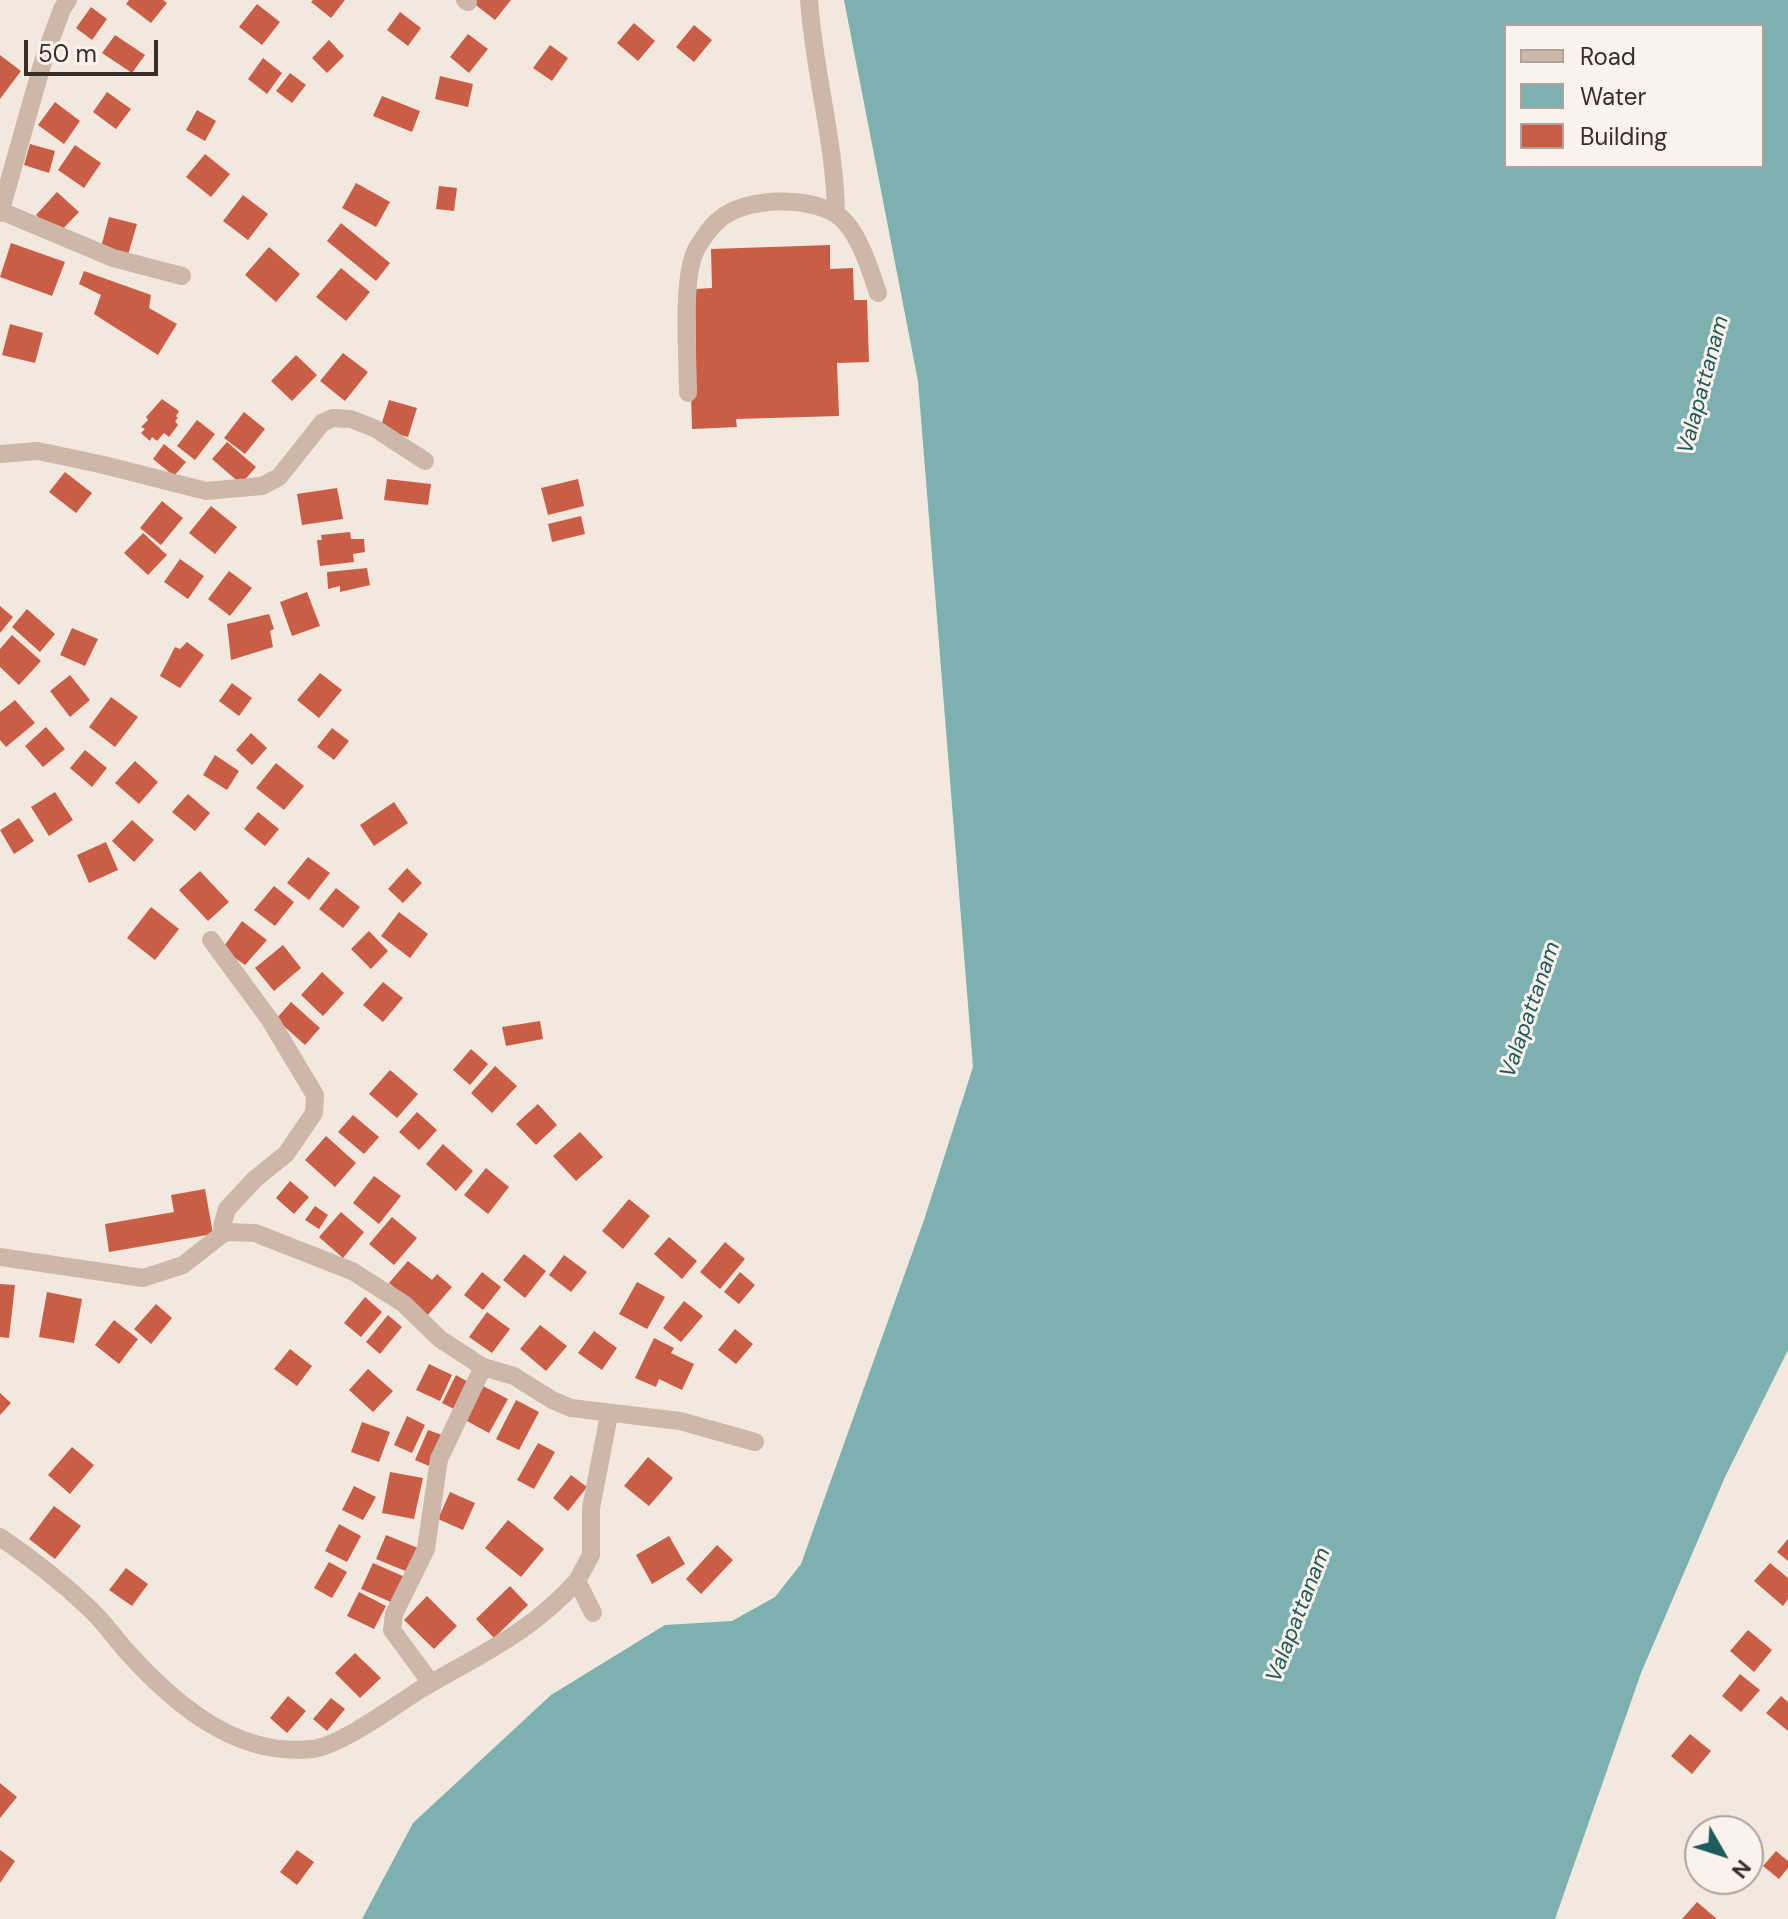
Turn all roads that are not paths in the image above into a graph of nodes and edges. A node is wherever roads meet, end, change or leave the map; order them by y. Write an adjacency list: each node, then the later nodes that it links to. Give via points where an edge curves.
1 (68, 0): 3 (street, via 44,58)
2 (809, 0): 4 (street, via 835,171)
3 (0, 212): 5 (street, via 113,258)
4 (836, 214): 6 (street, via 864,252); 7 (street, via 797,201 758,202 720,218 695,250 688,285)
5 (182, 276)
6 (878, 293)
7 (688, 393)
8 (0, 454): 9 (street, via 38,451 206,491 262,486 279,477 322,423 333,418 376,429)
9 (425, 461)
10 (211, 940): 11 (street, via 270,1020 315,1095 314,1113 286,1154 227,1209)
11 (225, 1232): 12 (street, via 183,1265 143,1278); 13 (street, via 255,1233 352,1271 404,1304 440,1339)
12 (0, 1257)
13 (483, 1367): 14 (street, via 514,1376 571,1408); 19 (street, via 439,1459 426,1549 394,1614 392,1630)
14 (609, 1415): 15 (street, via 680,1421); 17 (street, via 591,1508 591,1555)
15 (755, 1442)
16 (0, 1537): 19 (street, via 91,1610 198,1719 239,1740 314,1749)
17 (577, 1581): 18 (street); 19 (street, via 524,1629)
18 (593, 1613)
19 (431, 1683)

